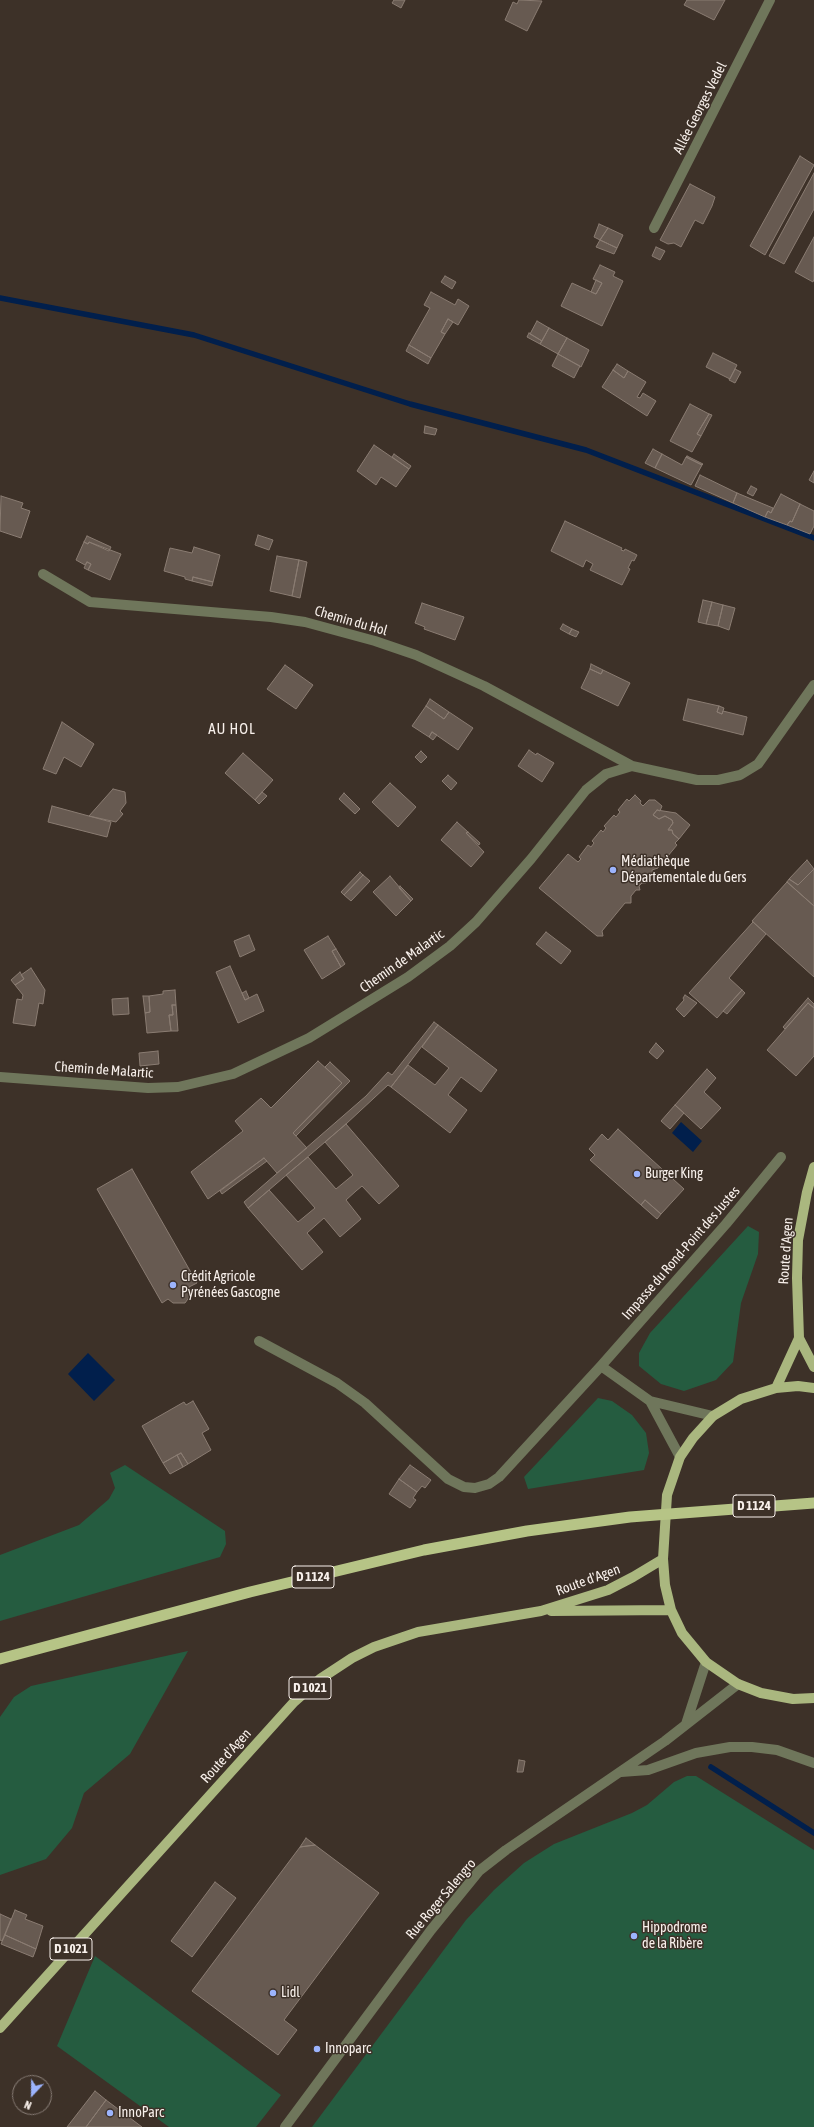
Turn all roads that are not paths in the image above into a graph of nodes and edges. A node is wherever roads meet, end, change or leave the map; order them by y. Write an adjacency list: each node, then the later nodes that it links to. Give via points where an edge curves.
1 (770, 0): 2 (street, Allée Georges Vedel)
2 (654, 228)
3 (43, 574): 5 (street, Chemin du Hol, via 90,602 271,617 305,622 375,641 416,655 484,686)
4 (814, 685): 5 (street, Chemin de Malartic, via 758,764 740,775 718,780 697,780)
5 (632, 766): 6 (street, Chemin de Malartic, via 606,774 586,790 486,911 450,946 408,977 309,1038 233,1074 178,1087 148,1088)
6 (0, 1077)
7 (781, 1157): 11 (street, Impasse du Rond-Point des Justes, via 726,1224)
8 (814, 1167): 9 (main road, Route d'Agen, via 798,1240)
9 (799, 1338): 12 (main road, Route d'Agen); 13 (main road, Route d'Agen)
10 (259, 1341): 11 (street, Impasse du Rond-Point des Justes, via 337,1383 365,1403 448,1479 464,1487 475,1488 489,1484 499,1477)
11 (601, 1366): 15 (street)
12 (814, 1366)
13 (776, 1388): 14 (main road); 16 (main road, via 741,1399)
14 (814, 1388)
15 (650, 1401): 16 (street); 17 (street)
16 (713, 1416): 17 (main road)
17 (680, 1457): 19 (main road, via 667,1495)
18 (814, 1503): 22 (highway, D 1124, via 630,1517 527,1531 424,1550 250,1592)
19 (663, 1559): 20 (main road, via 665,1585); 21 (main road, Route d'Agen / D 1021, via 608,1590)
20 (672, 1610): 21 (main road, Route d'Agen / D 1021); 23 (main road, via 682,1633)
21 (541, 1611): 29 (main road, Route d'Agen / D 1021, via 418,1632 374,1647 320,1679 294,1702)
22 (0, 1659)
23 (706, 1662): 24 (main road); 26 (street)
24 (738, 1684): 25 (main road, via 761,1693 793,1699); 26 (street, Rue Roger Salengro)
25 (814, 1698)
26 (686, 1724): 28 (street, Rue Roger Salengro)
27 (814, 1763): 28 (street, via 777,1750 730,1747 696,1753 648,1770)
28 (619, 1773): 30 (street, Rue Roger Salengro, via 479,1871 431,1930)
29 (0, 2028)
30 (285, 2127)

